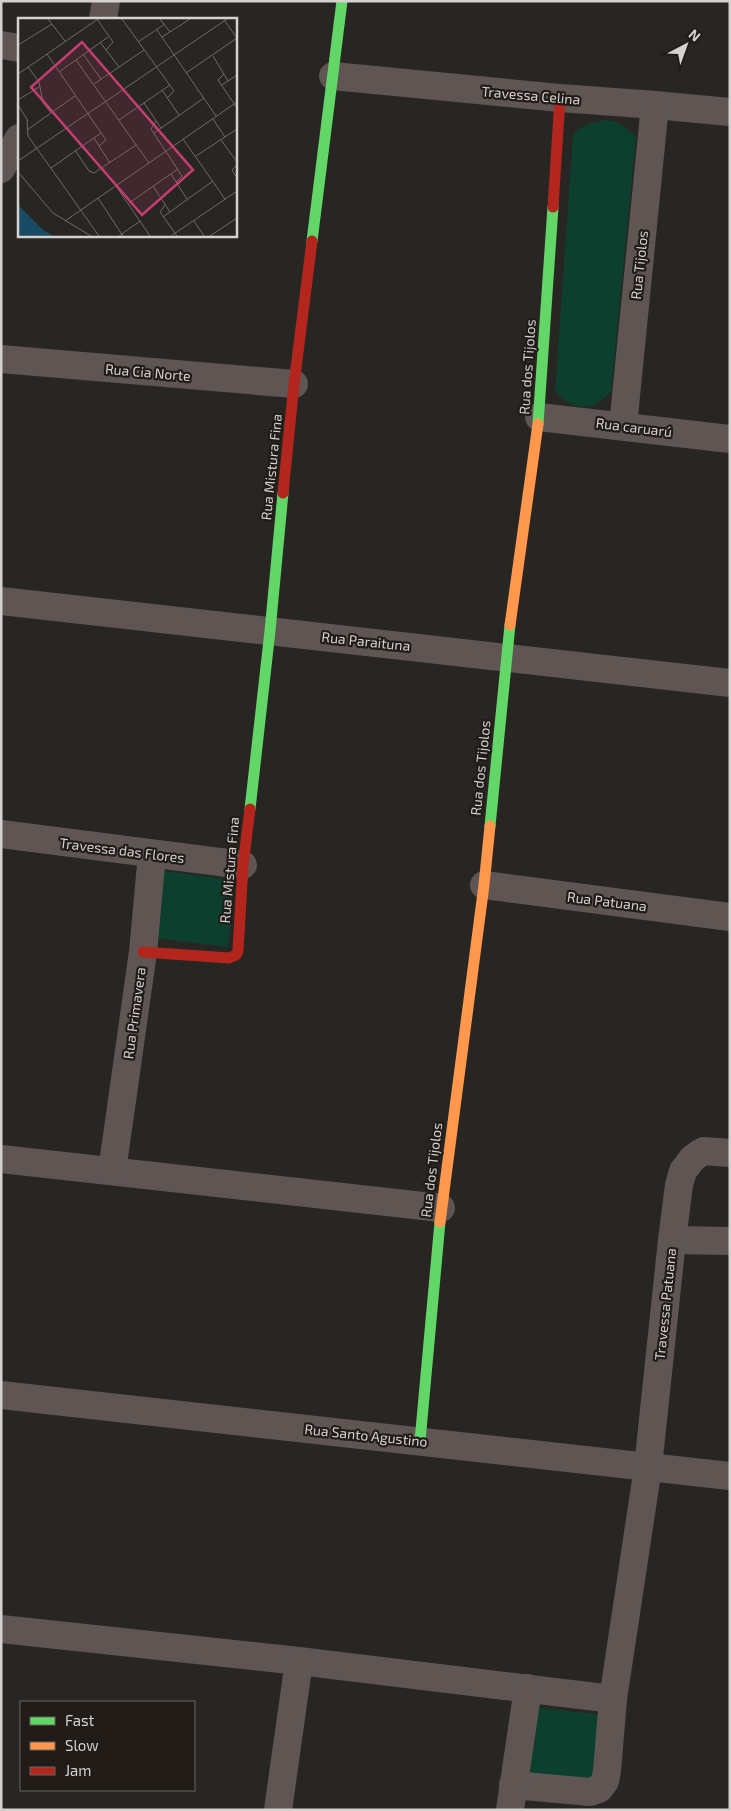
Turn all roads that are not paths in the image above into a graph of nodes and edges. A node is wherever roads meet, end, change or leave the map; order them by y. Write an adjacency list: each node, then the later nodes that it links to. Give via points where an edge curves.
1 (106, 1): 3 (street)
2 (342, 1): 6 (street, Rua Mistura Fina)
3 (103, 18)
4 (1, 45): 5 (street)
5 (18, 48)
6 (333, 76): 7 (street, Travessa Celina); 13 (street, Rua Mistura Fina)
7 (560, 98): 8 (street, Travessa Celina); 14 (street, Rua dos Tijolos)
8 (655, 105): 9 (street, Travessa Celina); 15 (street, Rua Tijolos)
9 (730, 112)
10 (18, 140): 11 (street)
11 (1, 169)
12 (1, 359): 13 (street, Rua Cia Norte)
13 (294, 384): 18 (street, Rua Mistura Fina)
14 (539, 417): 15 (street, Rua caruarú); 19 (street, Rua dos Tijolos)
15 (622, 426): 16 (street, Rua caruarú)
16 (730, 439)
17 (1, 600): 18 (street, Rua Paraituna)
18 (270, 631): 19 (street, Rua Paraituna); 23 (street, Rua Mistura Fina)
19 (506, 657): 20 (street, Rua Paraituna); 24 (street, Rua dos Tijolos)
20 (730, 683)
21 (1, 834): 22 (street, Travessa das Flores)
22 (152, 854): 23 (street, Travessa das Flores); 26 (street, Rua Primavera)
23 (242, 865): 26 (street, Rua Mistura Fina, via 236,955 229,958)
24 (484, 885): 25 (street, Rua Patuana); 30 (street, Rua dos Tijolos)
25 (730, 917)
26 (143, 952): 29 (street, Rua Primavera)
27 (717, 1152): 31 (street, Travessa Patuana, via 692,1160 683,1171)
28 (1, 1159): 29 (street)
29 (112, 1171): 30 (street)
30 (441, 1208): 34 (street, Rua dos Tijolos)
31 (672, 1240): 32 (street); 35 (street, Travessa Patuana)
32 (730, 1241)
33 (1, 1395): 34 (street, Rua Santo Agustino)
34 (420, 1441): 35 (street, Rua Santo Agustino)
35 (648, 1467): 36 (street, Rua Santo Agustino); 40 (street, Travessa Patuana)
36 (730, 1476)
37 (1, 1629): 38 (street)
38 (299, 1661): 39 (street); 42 (street)
39 (528, 1688): 40 (street); 41 (street)
40 (613, 1699): 41 (street, Travessa Patuana, via 607,1771 599,1789)
41 (512, 1797)
42 (278, 1810)

